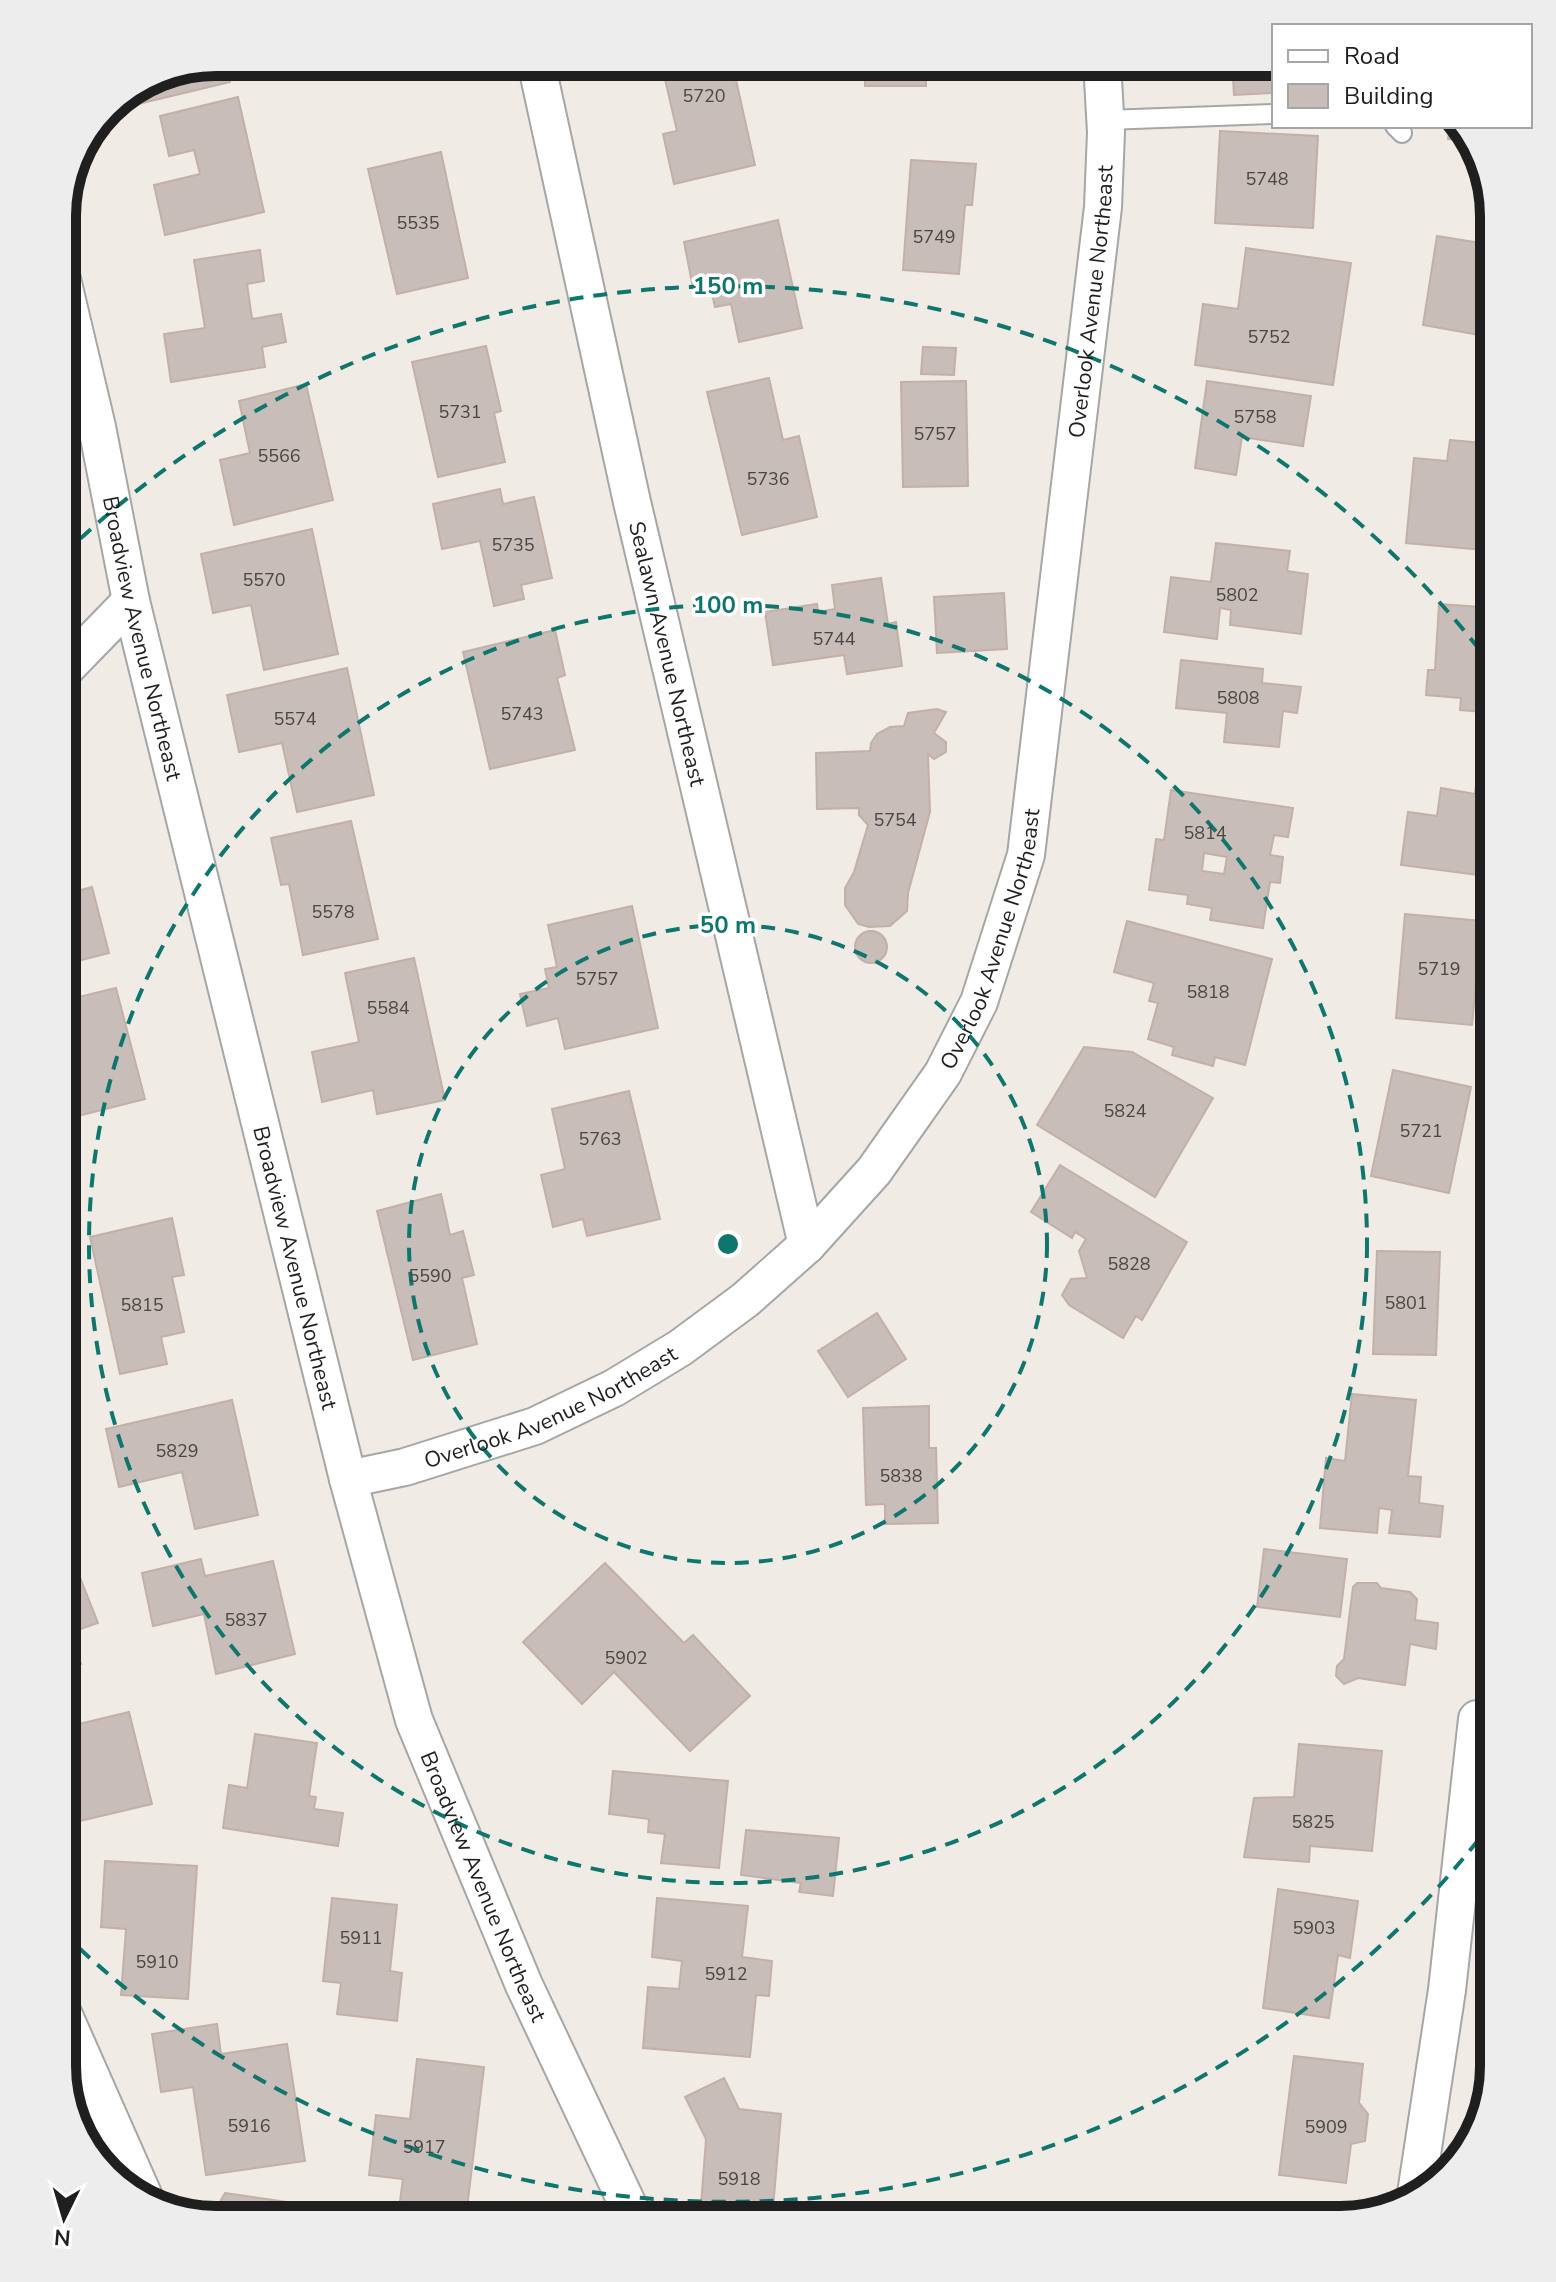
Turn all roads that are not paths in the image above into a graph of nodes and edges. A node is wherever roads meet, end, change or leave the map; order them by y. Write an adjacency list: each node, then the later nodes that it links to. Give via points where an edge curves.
1 (539, 76): 8 (street, Sealawn Avenue Northeast, via 632,502)
2 (1103, 76): 4 (street, Overlook Avenue Northeast)
3 (1272, 114): 4 (lane)
4 (1106, 120): 8 (street, Overlook Avenue Northeast, via 1103,207 1026,855 979,1002 943,1073 874,1171)
5 (76, 338): 6 (street, Broadview Avenue Northeast)
6 (131, 601): 7 (street); 9 (street, Broadview Avenue Northeast)
7 (76, 658)
8 (807, 1245): 9 (street, Overlook Avenue Northeast, via 745,1300 614,1388 535,1426 462,1451)
9 (348, 1479): 16 (street, Broadview Avenue Northeast, via 414,1720 524,1985)
10 (1477, 1719): 11 (street)
11 (1480, 1750)
12 (1480, 1799): 15 (street)
13 (76, 2043): 14 (street)
14 (137, 2181)
15 (1418, 2182)
16 (628, 2206)

